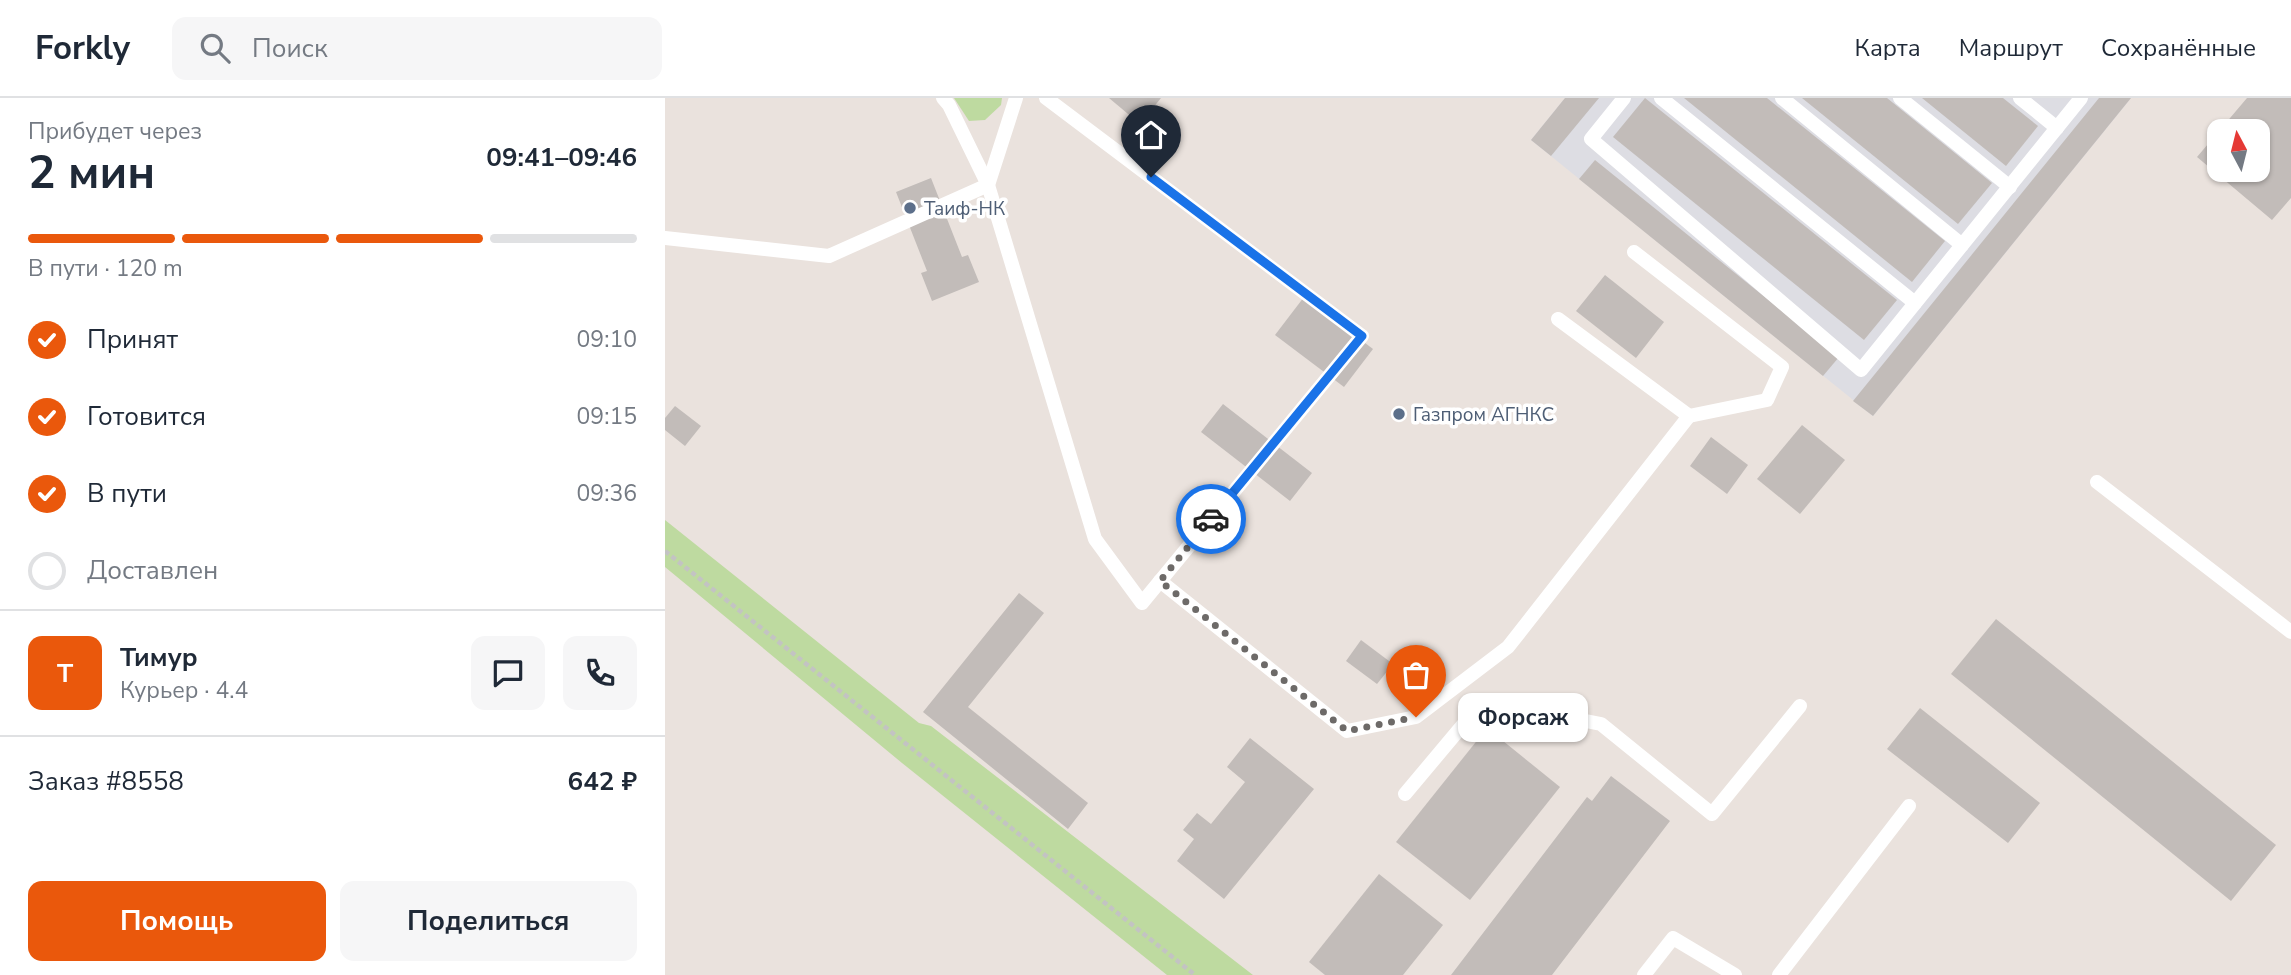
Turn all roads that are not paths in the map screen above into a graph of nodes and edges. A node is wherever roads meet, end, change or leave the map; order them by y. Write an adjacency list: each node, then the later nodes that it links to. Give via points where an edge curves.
1 (943, 98): 11 (lane)
2 (1016, 98): 11 (lane)
3 (1045, 98): 20 (lane, via 1362,336)
4 (1625, 98): 16 (lane, via 1591,139 1861,370)
5 (1661, 98): 16 (lane)
6 (1782, 98): 14 (lane)
7 (1900, 98): 12 (lane)
8 (2020, 98): 10 (lane)
9 (2081, 98): 10 (lane)
10 (2057, 128): 12 (lane)
11 (988, 185): 13 (lane, via 829,256); 20 (lane, via 1095,539 1142,603)
12 (2010, 187): 14 (lane)
13 (665, 238)
14 (1962, 245): 16 (lane)
15 (1634, 252): 18 (lane, via 1782,367 1767,400)
16 (1915, 303)
17 (1558, 319): 18 (lane)
18 (1689, 416): 20 (lane, via 1507,647 1416,717 1347,731)
19 (2097, 482): 21 (lane)
20 (1160, 581)
21 (2291, 632)
22 (1800, 706): 23 (lane, via 1712,814 1601,723 1483,701)
23 (1405, 794)
24 (1909, 806): 27 (lane)
25 (1644, 975): 26 (lane, via 1673,938)
26 (1735, 975)
27 (1779, 975)

